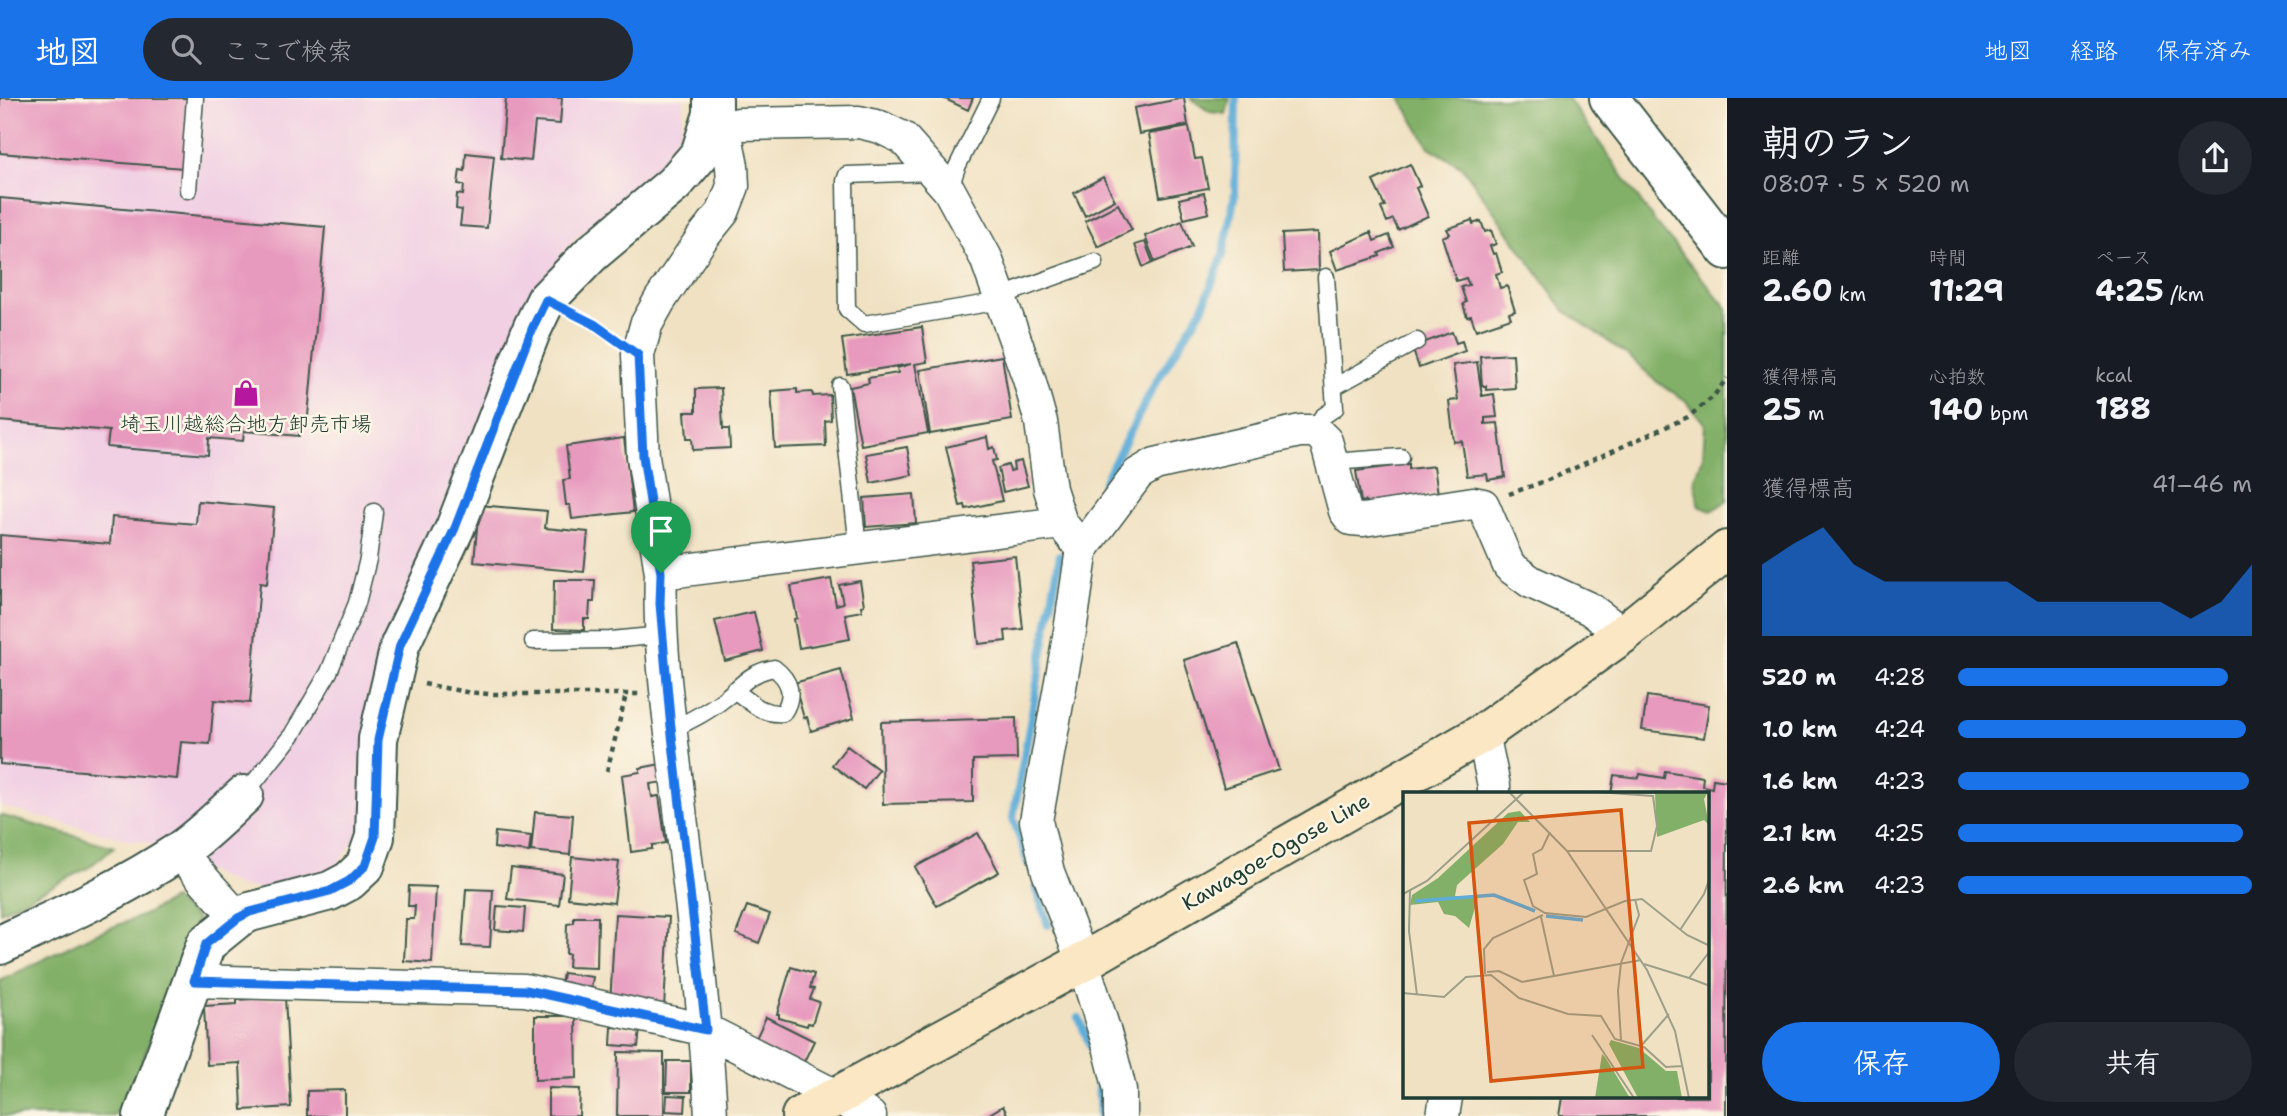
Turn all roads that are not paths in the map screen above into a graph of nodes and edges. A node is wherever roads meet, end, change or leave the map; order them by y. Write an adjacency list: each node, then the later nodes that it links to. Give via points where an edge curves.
1 (195, 98): 6 (lane)
2 (991, 98): 5 (lane, via 957,167)
3 (1609, 98): 7 (street)
4 (717, 114): 5 (street, via 738,124 859,122 880,127 903,138); 22 (street, via 733,186 723,212 660,300 638,355 643,456); 32 (street, via 700,154 674,184 591,254 546,300 532,329 455,528 400,645 378,740 375,837 365,866 330,891)
5 (941, 181): 10 (street, via 986,258); 10 (lane, via 847,176 847,309 864,324)
6 (188, 190)
7 (1727, 250)
8 (1095, 262): 10 (lane)
9 (1326, 277): 13 (lane)
10 (1000, 299): 18 (street, via 1041,422 1050,489)
11 (1417, 341): 13 (lane)
12 (840, 386): 19 (lane)
13 (1334, 387): 14 (lane, via 1335,408 1322,417)
14 (1316, 431): 16 (street, via 1326,440); 20 (street, via 1155,464 1138,474)
15 (1401, 457): 16 (lane)
16 (1332, 462): 23 (street, via 1351,519 1483,505 1508,566 1590,609)
17 (374, 512): 30 (lane, via 357,603 329,672 292,735)
18 (1061, 523): 19 (street); 20 (street)
19 (858, 547): 22 (street)
20 (1082, 549): 34 (street, via 1036,821 1048,872)
21 (1727, 550): 23 (main road, Kawagoe-Ogose Line)
22 (661, 573): 24 (street)
23 (1623, 634): 28 (main road, Kawagoe-Ogose Line)
24 (663, 635): 25 (lane); 27 (street)
25 (533, 641)
26 (734, 690): 27 (lane)
27 (671, 730): 36 (street)
28 (1483, 733): 29 (street); 34 (main road, Kawagoe-Ogose Line)
29 (1494, 792)
30 (244, 795): 31 (street)
31 (178, 851): 32 (street); 33 (street, via 78,909)
32 (238, 918): 35 (street, via 206,944)
33 (0, 945)
34 (1083, 962): 37 (main road, Kawagoe-Ogose Line); 43 (street, via 1109,1046)
35 (194, 981): 36 (street, via 526,990); 39 (street)
36 (706, 1030): 37 (street); 40 (street)
37 (836, 1096): 41 (main road, Kawagoe-Ogose Line); 42 (street)
38 (1446, 1098): 44 (street)
39 (147, 1115)
40 (711, 1116)
41 (801, 1116)
42 (870, 1116)
43 (1121, 1116)
44 (1443, 1116)

